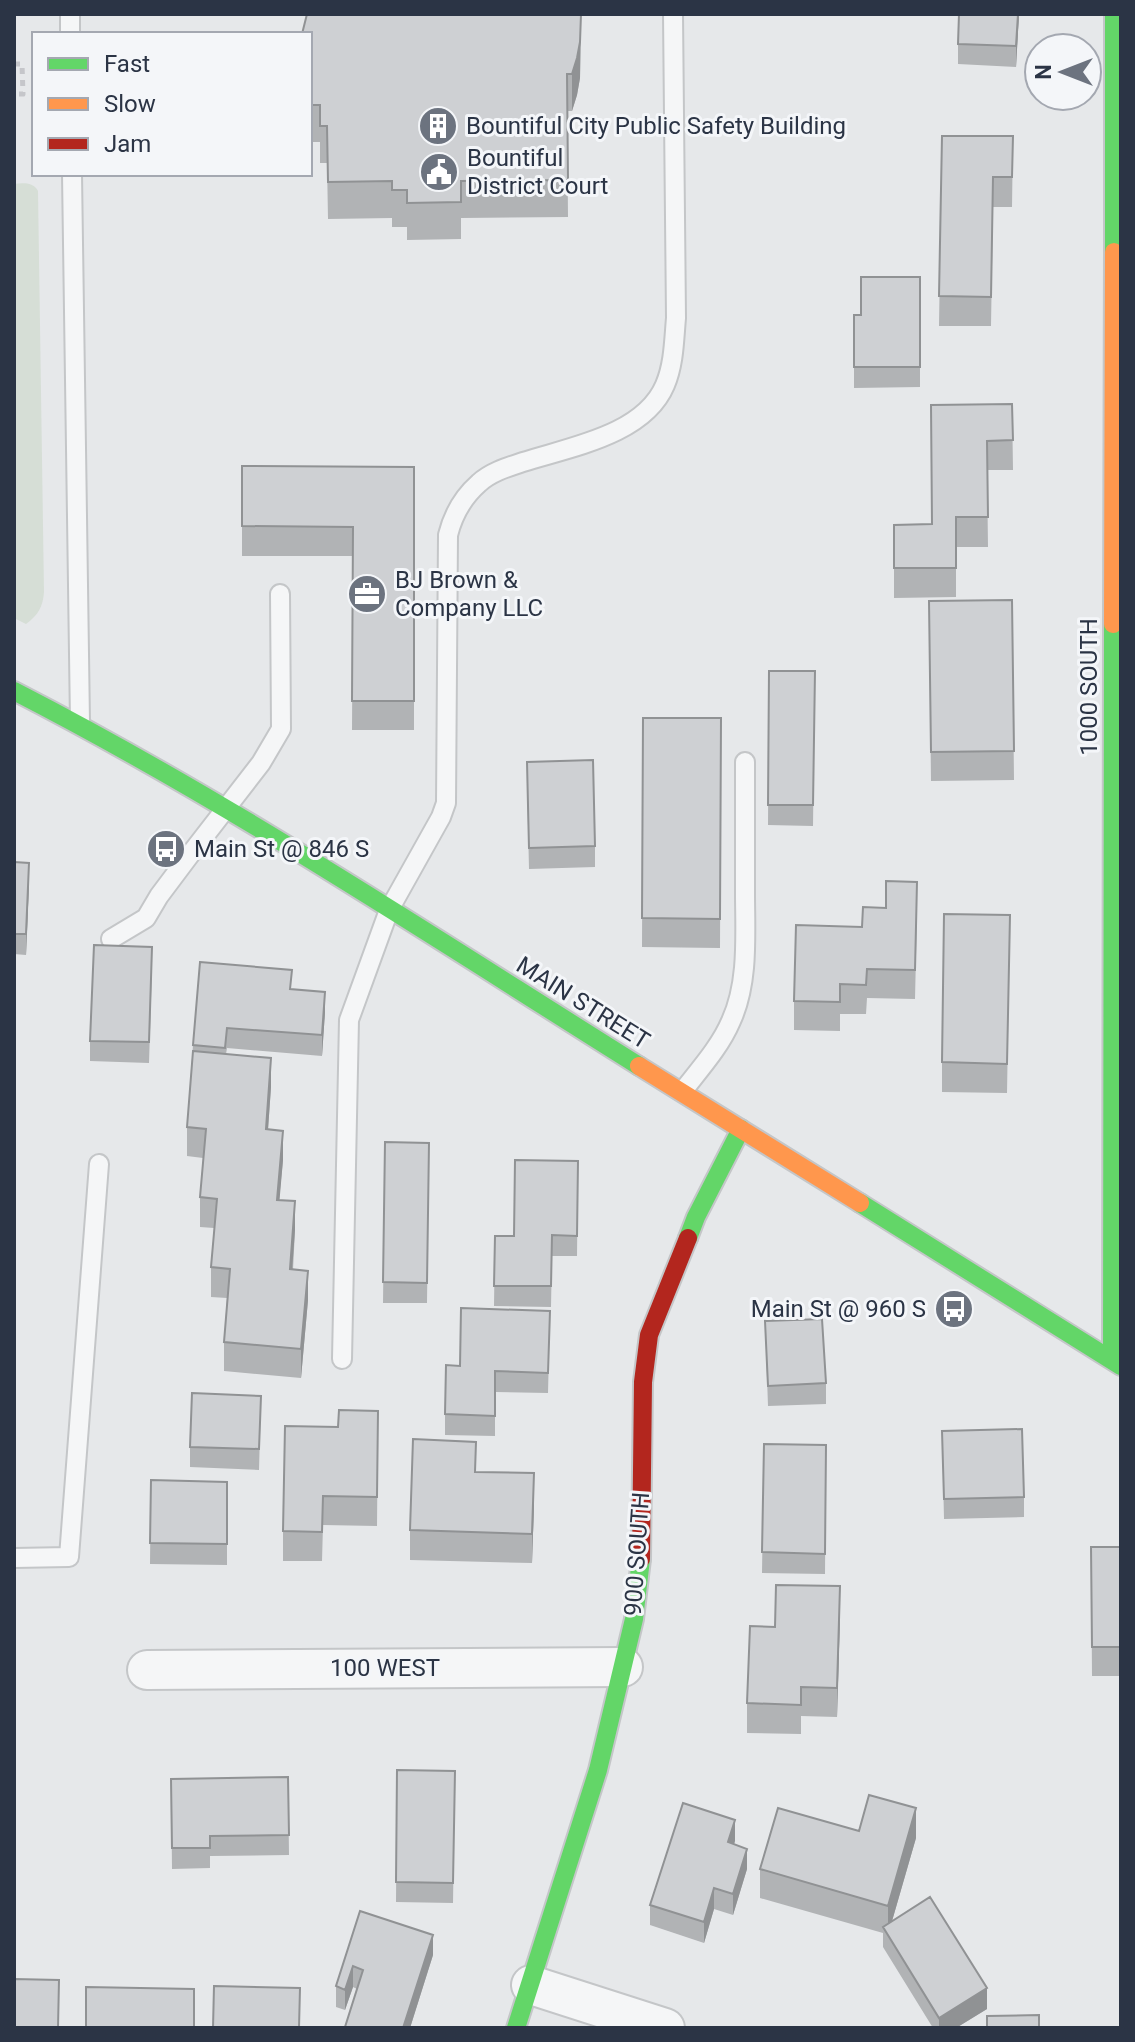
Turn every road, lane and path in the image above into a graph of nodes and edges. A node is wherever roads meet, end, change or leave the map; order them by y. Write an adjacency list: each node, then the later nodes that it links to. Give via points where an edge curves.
1 (673, 14): 13 (lane, via 676,318 665,385 632,424 499,470 480,482 452,520 446,554 446,803)
2 (1114, 14): 19 (street, 1000 SOUTH)
3 (14, 64): 4 (path, via 22,64)
4 (23, 79): 5 (path); 6 (path, via 23,94)
5 (32, 79)
6 (14, 94)
7 (72, 176): 10 (lane)
8 (280, 594): 12 (lane, via 281,729)
9 (14, 691): 10 (street, MAIN STREET)
10 (80, 725): 12 (street, MAIN STREET)
11 (745, 762): 15 (lane, via 745,934 738,1005)
12 (227, 809): 13 (street, MAIN STREET); 14 (lane, via 146,918)
13 (389, 910): 15 (street, MAIN STREET); 18 (lane, via 349,1020)
14 (111, 939)
15 (682, 1092): 16 (street, MAIN STREET)
16 (741, 1129): 19 (street, MAIN STREET); 21 (street, 900 SOUTH, via 696,1217 649,1335 643,1382 641,1559)
17 (99, 1164): 20 (lane, via 69,1557)
18 (342, 1359)
19 (1116, 1363)
20 (14, 1558)
21 (623, 1667): 22 (street, 100 WEST); 23 (street, 900 SOUTH, via 598,1770)
22 (147, 1670)
23 (531, 1985): 24 (street, 900 SOUTH); 25 (street)
24 (516, 2028)
25 (665, 2028)

